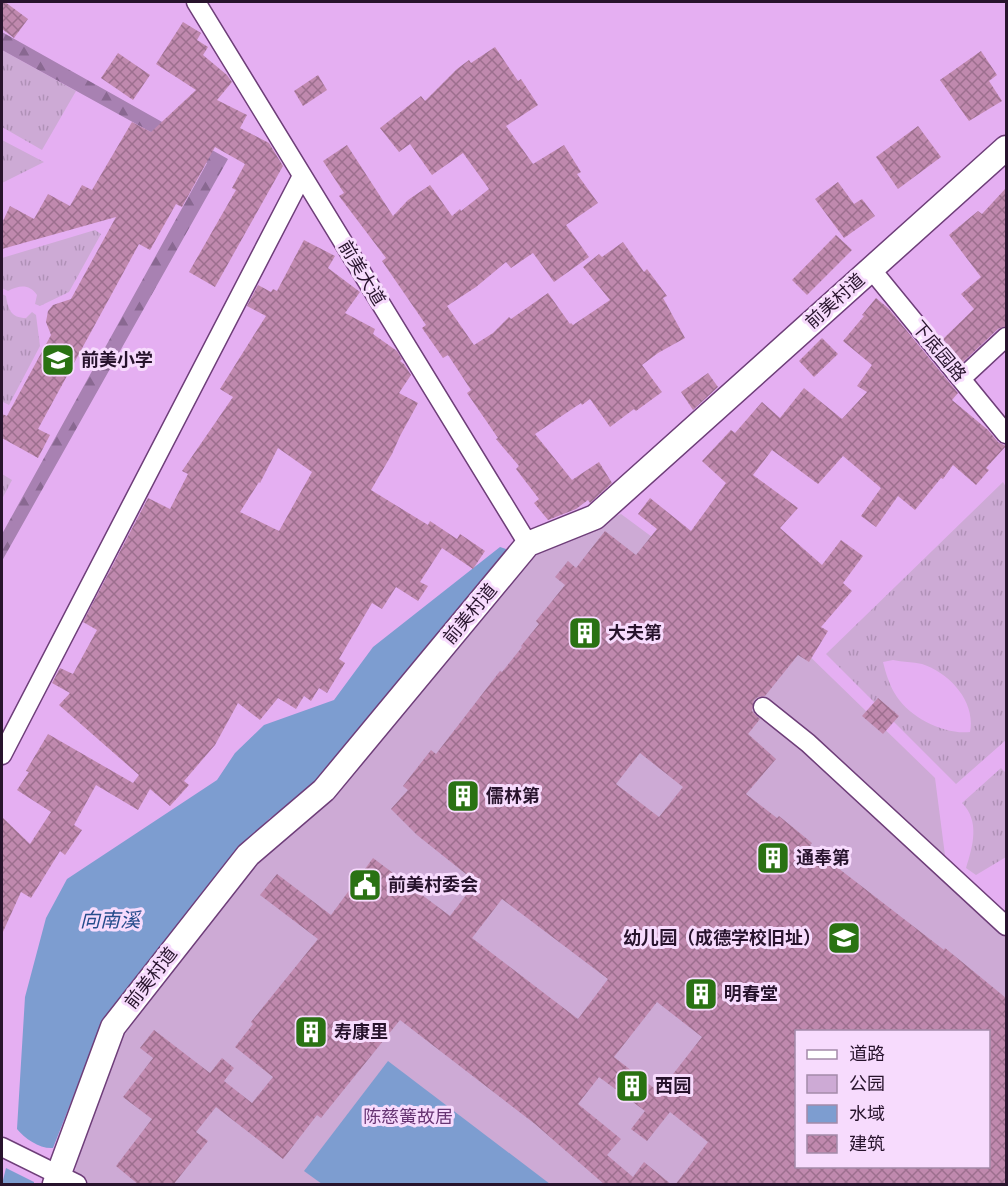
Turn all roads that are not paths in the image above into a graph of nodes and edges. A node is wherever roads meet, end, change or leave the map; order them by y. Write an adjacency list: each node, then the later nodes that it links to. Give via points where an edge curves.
1 (196, 2): 3 (street, 前美大道)
2 (1006, 148): 4 (street, 前美村道)
3 (302, 176): 8 (street, 前美大道); 10 (street)
4 (871, 269): 6 (street, 下底园路); 8 (street, 前美村道, via 595,517)
5 (1006, 337): 6 (street)
6 (962, 378): 7 (street, 下底园路)
7 (1006, 434)
8 (528, 544): 13 (street, 前美村道, via 324,790 248,855 113,1027)
9 (763, 707): 11 (street, via 808,743)
10 (2, 755)
11 (1006, 926)
12 (2, 1147): 13 (street)
13 (64, 1181)

